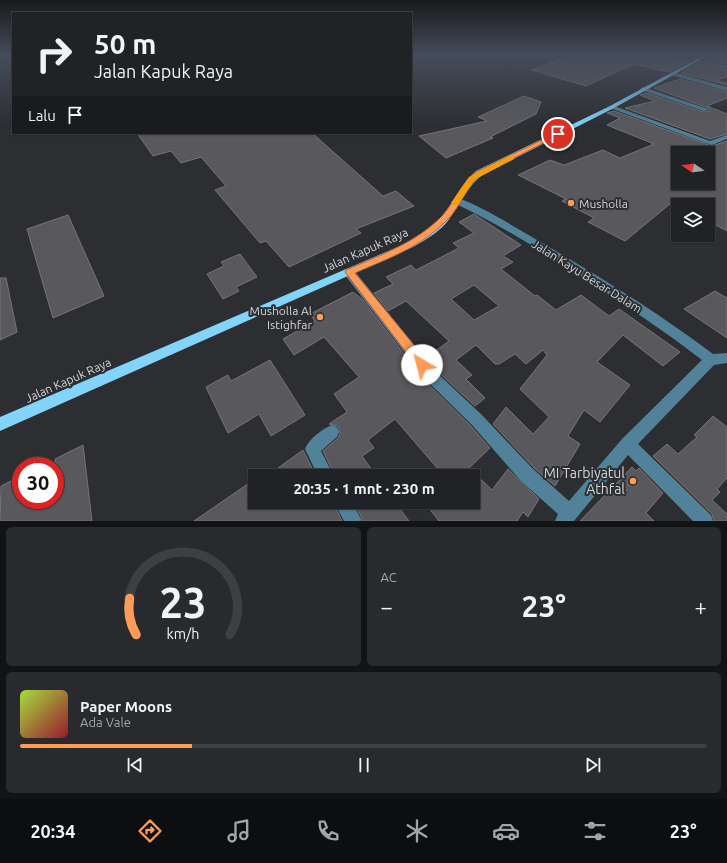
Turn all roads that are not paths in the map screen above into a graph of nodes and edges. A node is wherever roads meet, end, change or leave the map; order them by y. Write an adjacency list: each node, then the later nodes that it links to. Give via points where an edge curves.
1 (665, 78): 3 (main road, Jalan Kapuk Raya)
2 (689, 78): 4 (street)
3 (643, 89): 5 (main road, Jalan Kapuk Raya); 6 (street)
4 (727, 89)
5 (612, 106): 7 (street, via 708,142); 8 (main road, Jalan Kapuk Raya, via 478,173 466,185)
6 (706, 110)
7 (727, 137)
8 (457, 201): 9 (main road, Jalan Kapuk Raya, via 446,216 424,237); 11 (street, Jalan Kayu Besar Dalam, via 565,261 671,329)
9 (349, 272): 12 (main road, Jalan Kapuk Raya); 17 (street, via 430,375 477,420)
10 (727, 358): 11 (street)
11 (711, 360): 14 (street)
12 (0, 424)
13 (332, 432): 15 (street, via 312,449)
14 (627, 444): 17 (street); 19 (street)
15 (322, 469)
16 (346, 509): 18 (street)
17 (566, 517)
18 (354, 521)
19 (705, 521)

